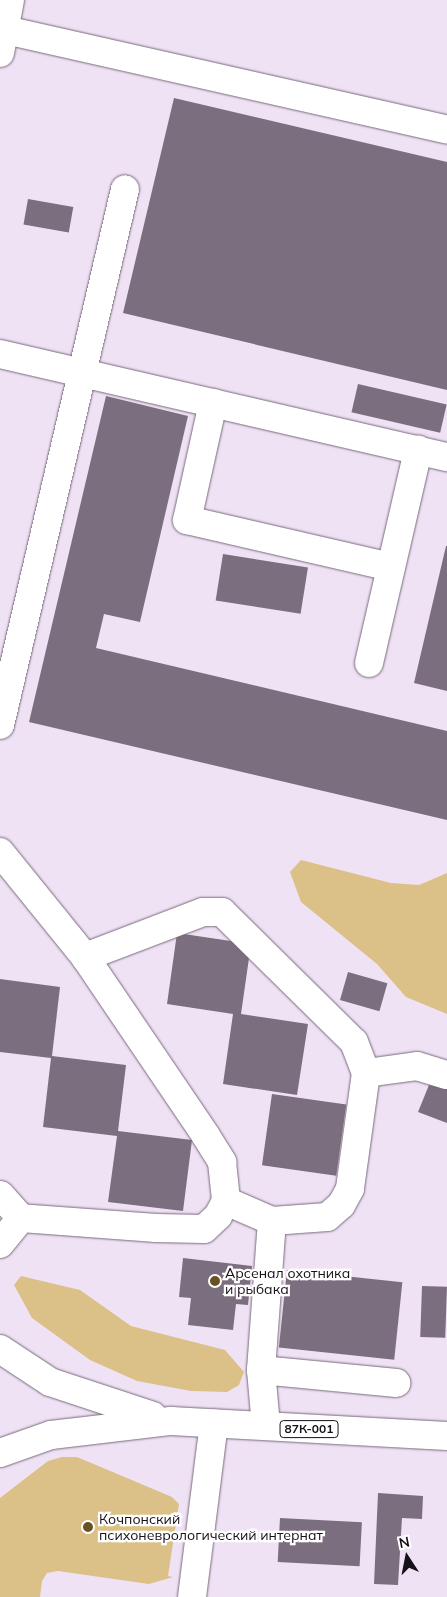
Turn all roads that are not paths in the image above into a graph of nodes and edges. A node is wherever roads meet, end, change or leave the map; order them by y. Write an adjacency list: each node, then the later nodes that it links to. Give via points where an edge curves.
1 (10, 0): 2 (main road)
2 (2, 42): 3 (main road)
3 (447, 130)
4 (125, 189): 6 (main road)
5 (0, 354): 6 (main road)
6 (82, 373): 7 (main road); 12 (main road)
7 (212, 403): 8 (main road); 10 (main road, via 187,520)
8 (418, 450): 9 (main road); 10 (main road)
9 (447, 457)
10 (391, 567): 11 (main road)
11 (369, 663)
12 (0, 725)
13 (0, 852): 14 (main road)
14 (85, 957): 15 (main road, via 202,912 222,912 354,1042); 18 (main road, via 222,1162)
15 (366, 1073): 16 (main road, via 417,1066); 20 (main road, via 350,1188 341,1205 327,1217)
16 (447, 1074)
17 (0, 1195): 19 (main road)
18 (226, 1201): 19 (main road, via 218,1216 204,1229); 20 (main road)
19 (21, 1218): 21 (main road)
20 (272, 1222): 23 (main road)
21 (0, 1244)
22 (0, 1350): 25 (main road, 87К-001, via 50,1382)
23 (262, 1370): 24 (main road); 27 (main road)
24 (396, 1383)
25 (171, 1421): 26 (main road, 87К-001); 29 (main road, 87К-001, via 51,1435)
26 (214, 1423): 27 (main road, 87К-001); 30 (main road)
27 (266, 1426): 28 (main road, 87К-001)
28 (447, 1436)
29 (0, 1453)
30 (192, 1597)

